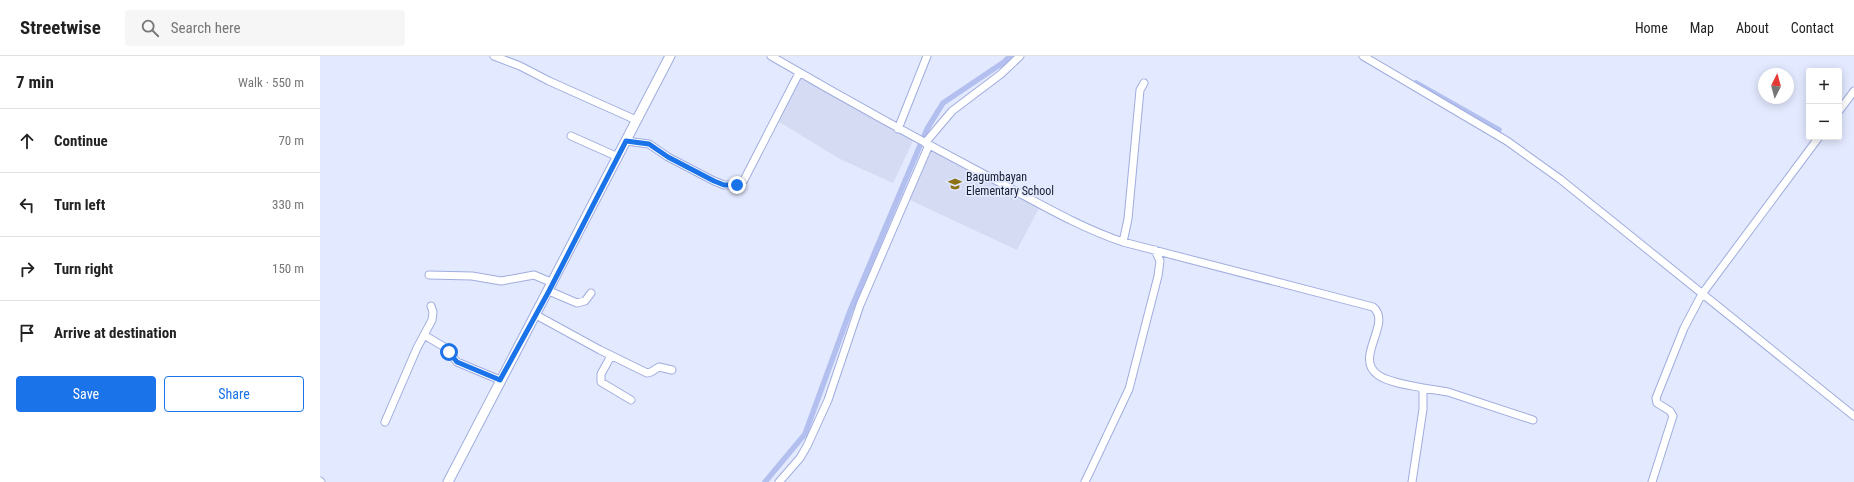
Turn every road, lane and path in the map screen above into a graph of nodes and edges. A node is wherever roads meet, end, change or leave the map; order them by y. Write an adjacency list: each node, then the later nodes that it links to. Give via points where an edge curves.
1 (494, 56): 11 (street)
2 (670, 56): 11 (main road)
3 (771, 56): 7 (street)
4 (926, 56): 12 (street)
5 (1020, 56): 16 (street, via 1001,74 952,111)
6 (1363, 56): 25 (street, via 1518,148)
7 (800, 73): 12 (street); 15 (street, via 744,180 737,185 724,185 714,181 649,144)
8 (1144, 83): 18 (street, via 1140,90)
9 (1854, 91): 10 (street)
10 (1842, 106)
11 (636, 120): 15 (main road)
12 (898, 128): 16 (street)
13 (571, 136): 17 (street)
14 (1817, 140): 25 (street)
15 (626, 141): 17 (main road)
16 (926, 144): 18 (street, via 1068,218); 38 (street, via 860,305 828,400 800,458)
17 (618, 157): 23 (main road)
18 (1124, 242): 19 (street)
19 (1155, 250): 20 (street); 21 (street)
20 (1167, 253): 21 (street); 32 (street, via 1373,307 1377,310 1379,320 1370,356 1372,369 1387,379)
21 (1160, 261): 39 (street, via 1129,389)
22 (429, 275): 23 (street, via 472,276 501,281 534,275)
23 (551, 287): 24 (street, via 577,303 585,301); 27 (main road)
24 (591, 293)
25 (1702, 294): 34 (street); 41 (street, via 1684,328 1656,398 1657,403 1670,411 1672,416)
26 (431, 306): 28 (street, via 434,316)
27 (536, 315): 29 (street); 31 (main road)
28 (424, 335): 31 (street, via 446,348 457,362); 36 (street)
29 (610, 356): 30 (street, via 647,373 659,367); 33 (street, via 601,374 601,382)
30 (672, 370)
31 (500, 380): 37 (main road)
32 (1423, 388): 35 (street, via 1448,392); 40 (street, via 1423,410)
33 (631, 400)
34 (1854, 416)
35 (1532, 420)
36 (385, 422)
37 (448, 482)
38 (779, 482)
39 (1085, 482)
40 (1412, 482)
41 (1652, 482)

